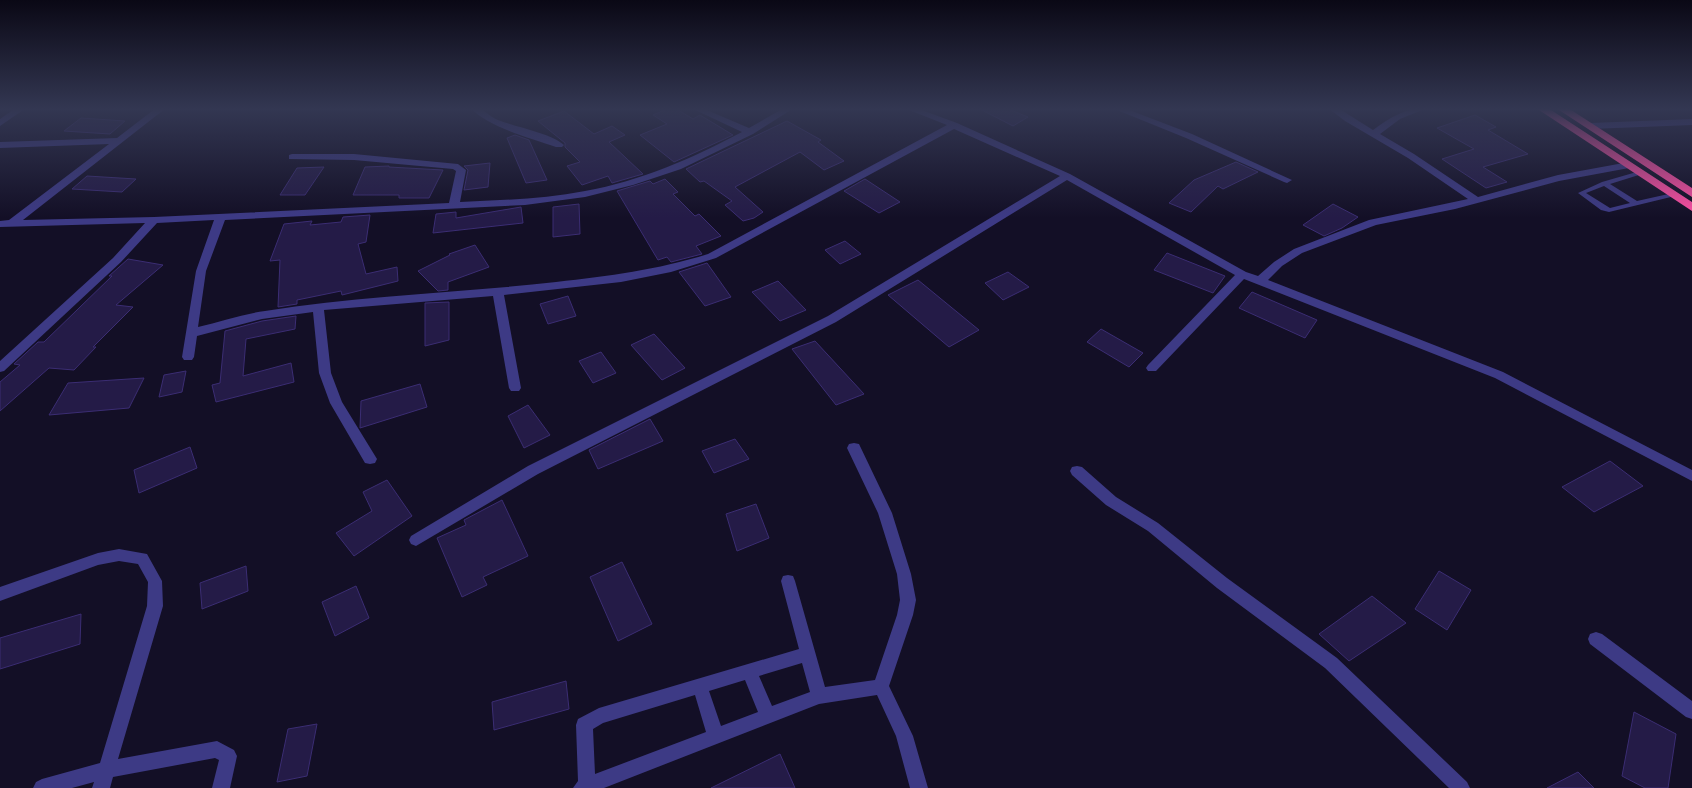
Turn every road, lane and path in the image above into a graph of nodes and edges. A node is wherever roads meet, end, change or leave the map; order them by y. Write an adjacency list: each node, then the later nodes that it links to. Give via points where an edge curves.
1 (115, 145): 24 (street)
2 (727, 145): 19 (street, via 708,155 605,190 525,202)
3 (917, 145): 28 (street, via 712,256 638,275)
4 (998, 145): 12 (street)
5 (1208, 145): 13 (street)
6 (1392, 145): 17 (street)
7 (1598, 145): 10 (highway)
8 (1619, 145): 15 (highway)
9 (292, 157): 19 (street, via 354,157 455,166 461,170)
10 (1629, 165): 11 (highway); 17 (street, via 1558,178)
11 (1640, 173): 14 (lane); 16 (highway)
12 (1068, 176): 26 (street); 39 (street, via 832,319 532,470)
13 (1286, 180)
14 (1604, 183): 18 (lane); 18 (lane, via 1581,193 1606,209)
15 (1692, 193)
16 (1673, 195): 18 (lane); 20 (highway)
17 (1476, 200): 27 (street, via 1373,222 1298,251)
18 (1636, 204)
19 (454, 205): 21 (street)
20 (1692, 207)
21 (221, 216): 22 (street); 30 (street, via 202,271)
22 (154, 220): 24 (street, via 59,220); 32 (street, via 117,260)
23 (0, 224): 24 (street)
24 (12, 224): 25 (street)
25 (0, 232)
26 (1242, 274): 27 (street); 33 (street)
27 (1260, 281): 38 (street, via 1499,375)
28 (498, 292): 29 (street); 34 (street)
29 (318, 307): 30 (street, via 262,315); 36 (street, via 325,373 336,403)
30 (192, 333): 31 (street)
31 (188, 357)
32 (0, 368)
33 (1152, 368)
34 (515, 388)
35 (854, 448): 46 (street, via 885,513 904,574 908,600)
36 (370, 459)
37 (1077, 471): 57 (street, via 1111,501 1153,527 1222,583 1331,663)
38 (1692, 476)
39 (416, 540)
40 (788, 580): 43 (street)
41 (0, 594): 51 (street, via 98,559 119,555 142,558 155,581 155,606)
42 (1596, 639): 48 (street)
43 (808, 654): 44 (street); 47 (street)
44 (749, 671): 45 (street); 49 (street)
45 (700, 687): 50 (street); 52 (street, via 599,716 584,725)
46 (882, 687): 47 (street); 56 (street, via 896,711)
47 (820, 696): 49 (street)
48 (1692, 711)
49 (768, 716): 50 (street)
50 (716, 736): 52 (street)
51 (105, 770): 53 (street); 54 (street); 55 (street, via 217,749 228,756)
52 (584, 787)
53 (42, 788)
54 (101, 788)
55 (221, 788)
56 (919, 788)
57 (1461, 788)

